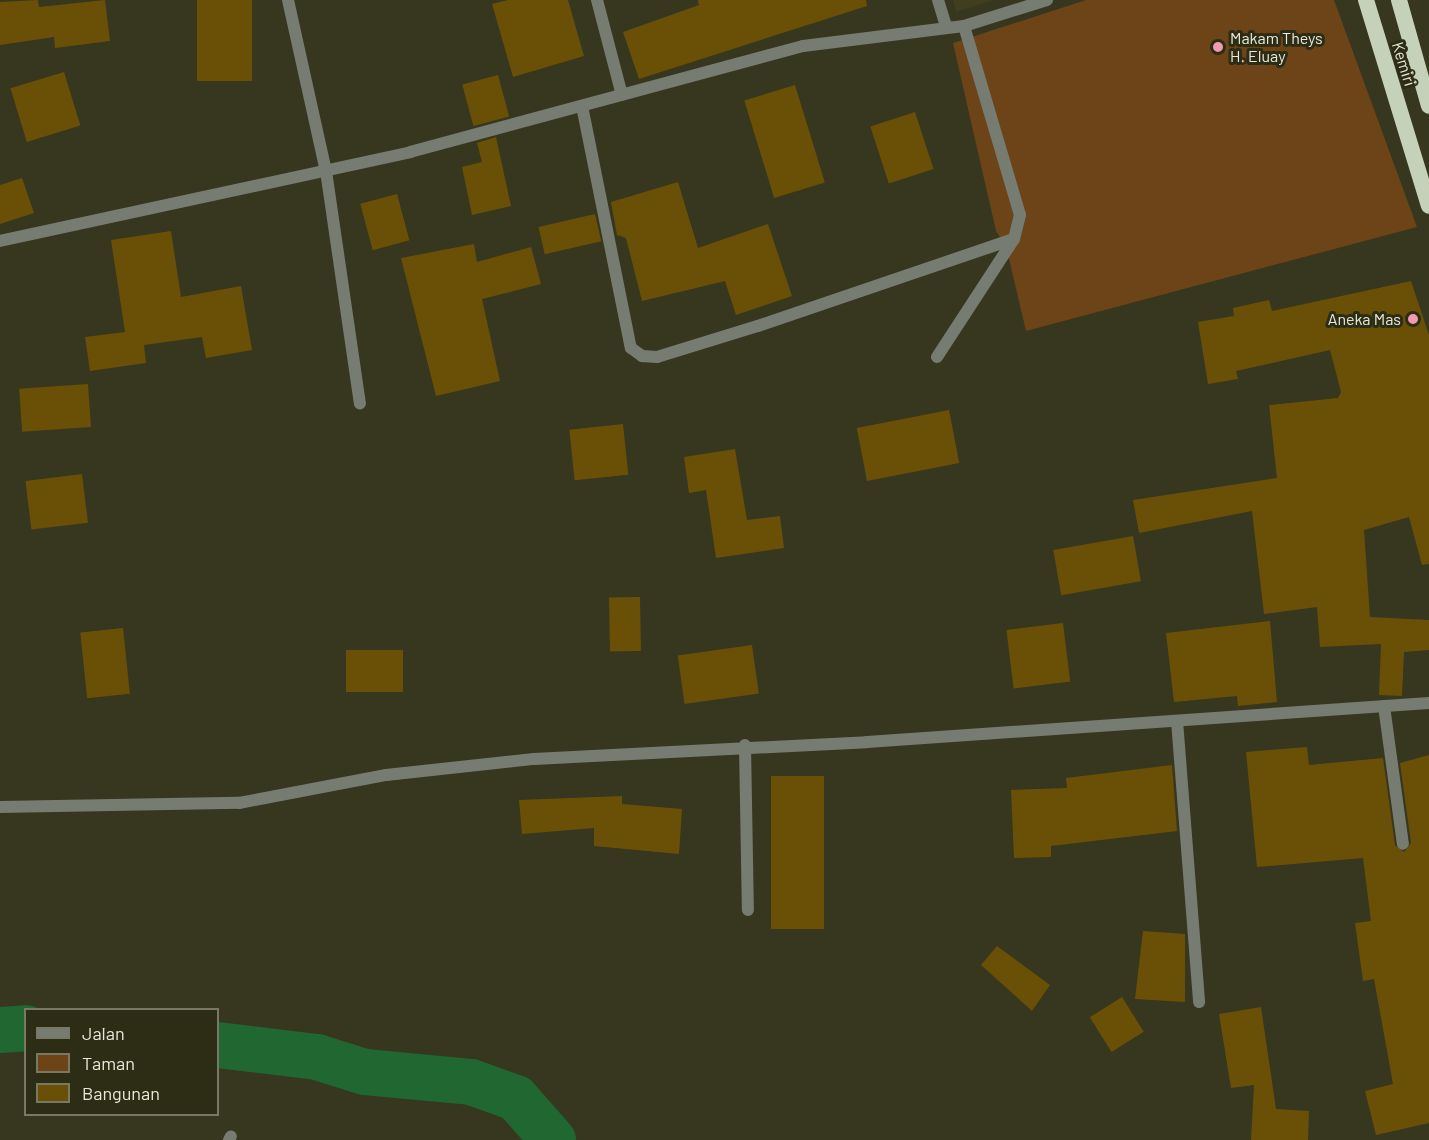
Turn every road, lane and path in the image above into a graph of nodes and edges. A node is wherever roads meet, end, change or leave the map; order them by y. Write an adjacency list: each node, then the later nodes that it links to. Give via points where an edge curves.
1 (288, 0): 12 (street)
2 (597, 0): 9 (street)
3 (938, 0): 8 (street)
4 (1047, 0): 7 (street)
5 (1366, 0): 13 (highway, Kemiri)
6 (1399, 0): 11 (highway, Kemiri)
7 (964, 26): 8 (street); 14 (street, via 1020,216)
8 (946, 27): 9 (street, via 803,46)
9 (622, 95): 10 (street)
10 (582, 106): 12 (street); 14 (street, via 631,348 642,356 657,357 758,326)
11 (1429, 106)
12 (326, 171): 15 (street); 17 (street)
13 (1429, 206)
14 (1014, 239): 16 (street)
15 (0, 241)
16 (937, 357)
17 (360, 405)
18 (1429, 703): 19 (street)
19 (1384, 706): 20 (street); 23 (street)
20 (1177, 721): 21 (street); 25 (street)
21 (745, 745): 22 (street, via 435,768 239,803); 24 (street)
22 (0, 807)
23 (1402, 844)
24 (748, 910)
25 (1199, 1002)

